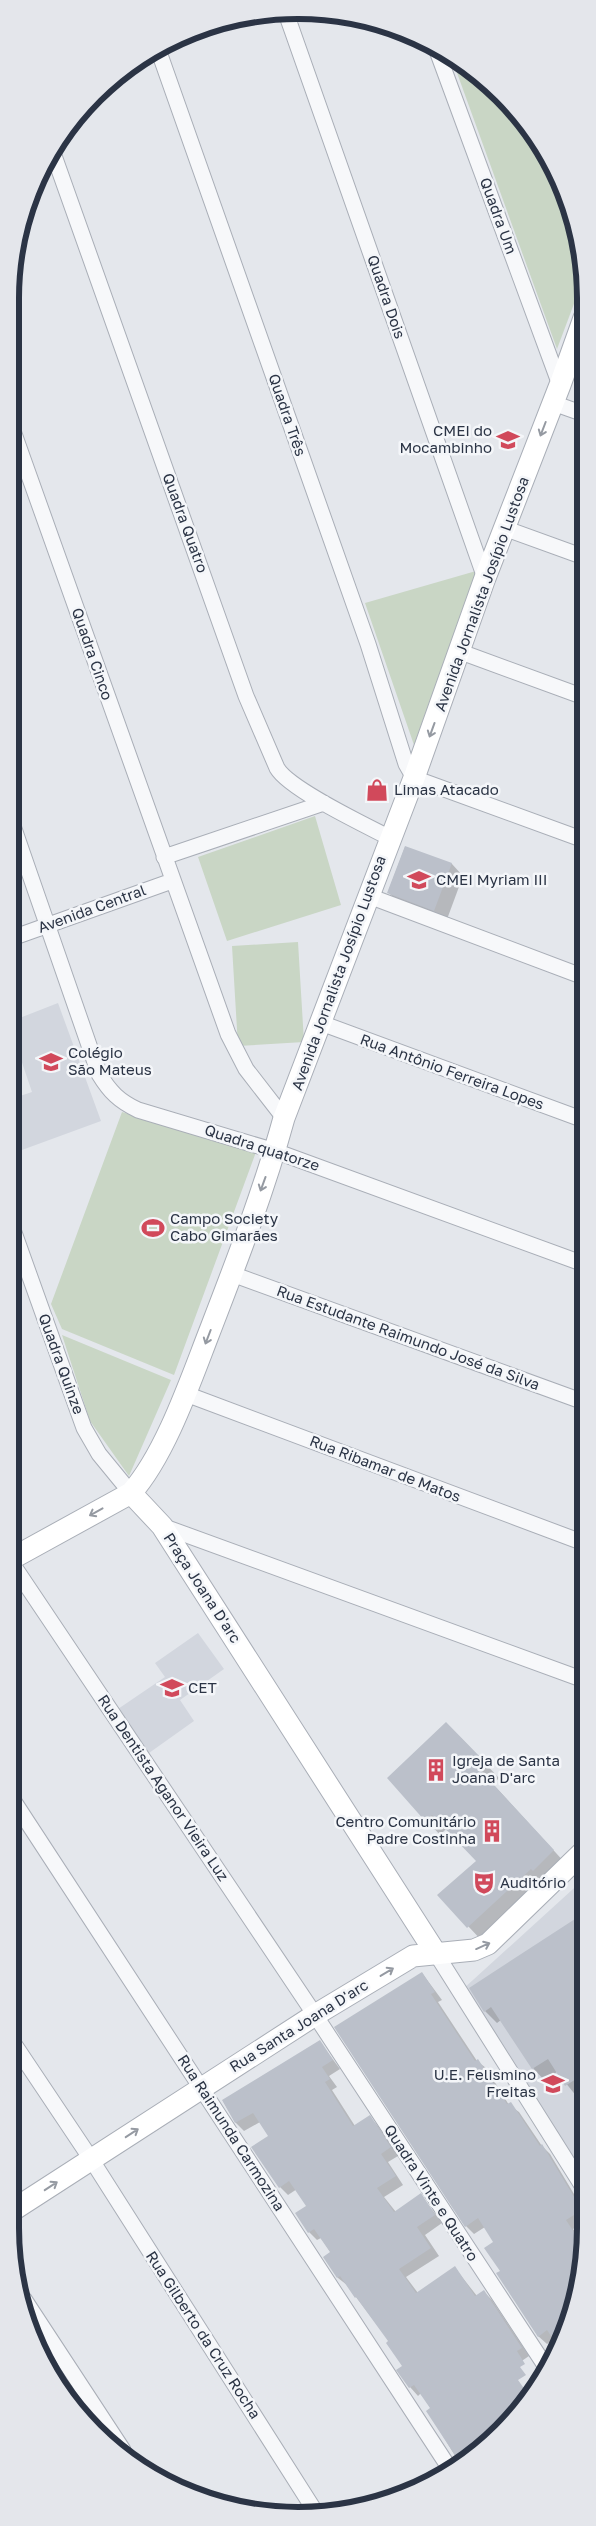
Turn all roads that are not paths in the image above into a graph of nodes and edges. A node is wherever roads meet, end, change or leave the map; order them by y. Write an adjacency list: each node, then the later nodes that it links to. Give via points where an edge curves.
1 (288, 19): 11 (street, Quadra Dois)
2 (160, 55): 14 (street, Quadra Três, via 368,644 401,750)
3 (439, 57): 6 (street, Quadra Um)
4 (55, 159): 15 (street, Quadra Quatro, via 260,732 282,776)
5 (577, 338): 6 (street, Avenida Jornalista Josípio Lustosa)
6 (557, 394): 7 (street); 9 (street, Avenida Jornalista Josípio Lustosa, one-way to 9)
7 (577, 409)
8 (19, 448): 19 (street, Quadra Cinco)
9 (504, 528): 10 (street); 11 (street, Avenida Jornalista Josípio Lustosa)
10 (577, 555)
11 (485, 578): 12 (street, Avenida Jornalista Josípio Lustosa)
12 (461, 652): 13 (street); 14 (street, Avenida Jornalista Josípio Lustosa, one-way to 14)
13 (577, 694)
14 (414, 778): 16 (street); 17 (street, Avenida Jornalista Josípio Lustosa)
15 (324, 803): 17 (street, Quadra Quatro); 19 (street)
16 (577, 837)
17 (390, 838): 21 (street, Avenida Jornalista Josípio Lustosa)
18 (19, 843): 22 (street, Quadra quatorze)
19 (164, 857): 20 (street, Quadra Cinco)
20 (172, 881): 22 (street, Avenida Central); 27 (street, via 228,1034 246,1069)
21 (368, 896): 24 (street); 25 (street, Avenida Jornalista Josípio Lustosa)
22 (48, 925): 23 (street, Avenida Central); 28 (street, Quadra quatorze, via 99,1074 111,1093 138,1110)
23 (19, 935)
24 (577, 974)
25 (321, 1023): 26 (street, Rua Antônio Ferreira Lopes); 27 (street, Avenida Jornalista Josípio Lustosa)
26 (577, 1117)
27 (284, 1118): 28 (street, Avenida Jornalista Josípio Lustosa)
28 (275, 1151): 30 (street, Quadra quatorze); 31 (street, Avenida Jornalista Josípio Lustosa, one-way to 31)
29 (19, 1246): 34 (street, Quadra Quinze, via 84,1428 99,1454)
30 (577, 1261)
31 (232, 1274): 32 (street, Avenida Jornalista Josípio Lustosa, one-way to 32); 33 (street, Rua Estudante Raimundo José da Silva)
32 (186, 1394): 34 (street, Avenida Jornalista Josípio Lustosa, via 143,1480); 36 (street, Rua Ribamar de Matos)
33 (577, 1399)
34 (131, 1493): 35 (street); 37 (street, Avenida Jornalista Josípio Lustosa, one-way to 37)
35 (162, 1526): 39 (street, Praça Joana D'arc); 42 (street, Praça Joana D'arc)
36 (577, 1540)
37 (19, 1556)
38 (19, 1572): 43 (street, Rua Dentista Aganor Vieira Luz)
39 (577, 1677)
40 (19, 1811): 45 (street, Rua Raimunda Carmozina)
41 (577, 1857): 42 (street, Rua Santa Joana D'arc, one-way to 41, via 474,1950 488,1944)
42 (435, 1952): 43 (street, Rua Santa Joana D'arc, one-way to 42, via 414,1956); 47 (street)
43 (315, 2015): 45 (street, Rua Santa Joana D'arc); 50 (street, Quadra Vinte e Quatro)
44 (19, 2051): 46 (street, Rua Gilberto da Cruz Rocha)
45 (202, 2088): 46 (street, Rua Santa Joana D'arc, one-way to 45); 52 (street, Rua Raimunda Carmozina)
46 (91, 2159): 48 (street, Rua Santa Joana D'arc, one-way to 46); 53 (street, Rua Gilberto da Cruz Rocha)
47 (577, 2176)
48 (19, 2206)
49 (31, 2310): 51 (street)
50 (543, 2362)
51 (117, 2440)
52 (447, 2464)
53 (312, 2507)

